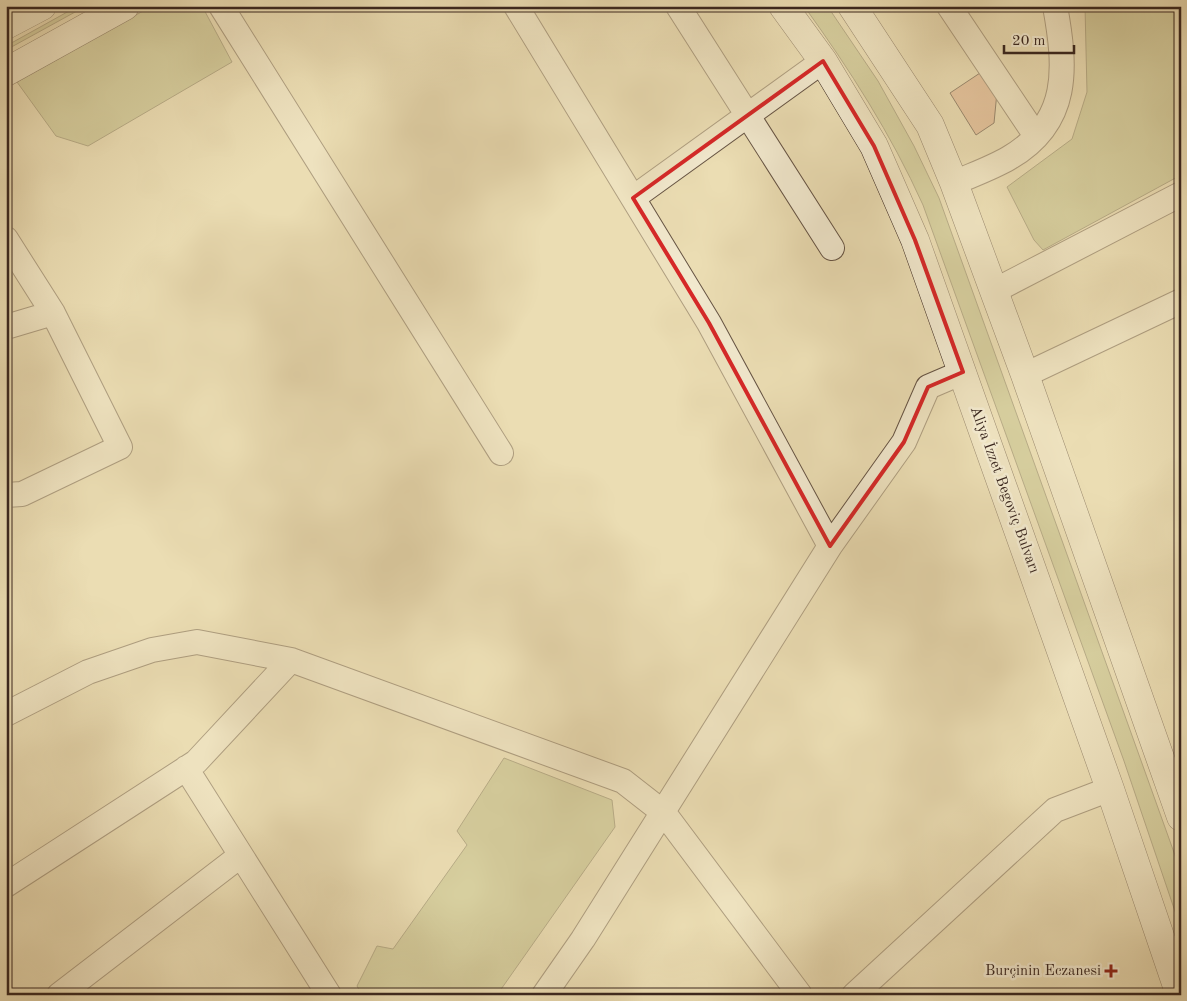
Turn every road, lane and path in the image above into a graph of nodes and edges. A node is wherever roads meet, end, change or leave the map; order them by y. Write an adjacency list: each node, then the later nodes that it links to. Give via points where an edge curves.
1 (42, 6): 10 (main road)
2 (125, 6): 12 (main road)
3 (221, 6): 26 (street)
4 (516, 6): 17 (street)
5 (678, 6): 13 (street)
6 (783, 6): 11 (main road, Aliya İzzet Begoviç Bulvarı)
7 (852, 6): 15 (main road, via 930,126)
8 (949, 6): 14 (street)
9 (1055, 6): 14 (street, via 1061,40 1062,87 1054,114)
10 (6, 25)
11 (823, 61): 13 (street); 24 (main road, Aliya İzzet Begoviç Bulvarı, via 874,146 914,240)
12 (6, 72)
13 (746, 115): 17 (street); 19 (street)
14 (1036, 136): 15 (street, via 1010,158)
15 (954, 183): 20 (main road)
16 (1181, 194): 20 (street)
17 (633, 198): 28 (street, via 709,323)
18 (6, 239): 22 (street)
19 (832, 248)
20 (994, 291): 25 (main road)
21 (1181, 301): 25 (street)
22 (53, 313): 23 (street); 27 (street, via 120,447 22,494)
23 (6, 327)
24 (963, 372): 28 (street, via 928,387 904,442); 32 (main road, Aliya İzzet Begoviç Bulvarı)
25 (1025, 376): 34 (main road)
26 (501, 453)
27 (6, 496)
28 (830, 546): 33 (street)
29 (291, 660): 30 (street, via 197,642 152,650 88,672); 31 (street, via 196,762); 33 (street, via 623,781)
30 (6, 714)
31 (186, 768): 35 (street); 36 (street)
32 (1110, 789): 41 (street, via 1055,810); 42 (main road, Aliya İzzet Begoviç Bulvarı)
33 (664, 813): 39 (street); 40 (street)
34 (1181, 817)
35 (240, 856): 37 (street); 38 (street)
36 (6, 884)
37 (59, 995)
38 (329, 995)
39 (544, 995)
40 (800, 995)
41 (854, 995)
42 (1180, 995)

